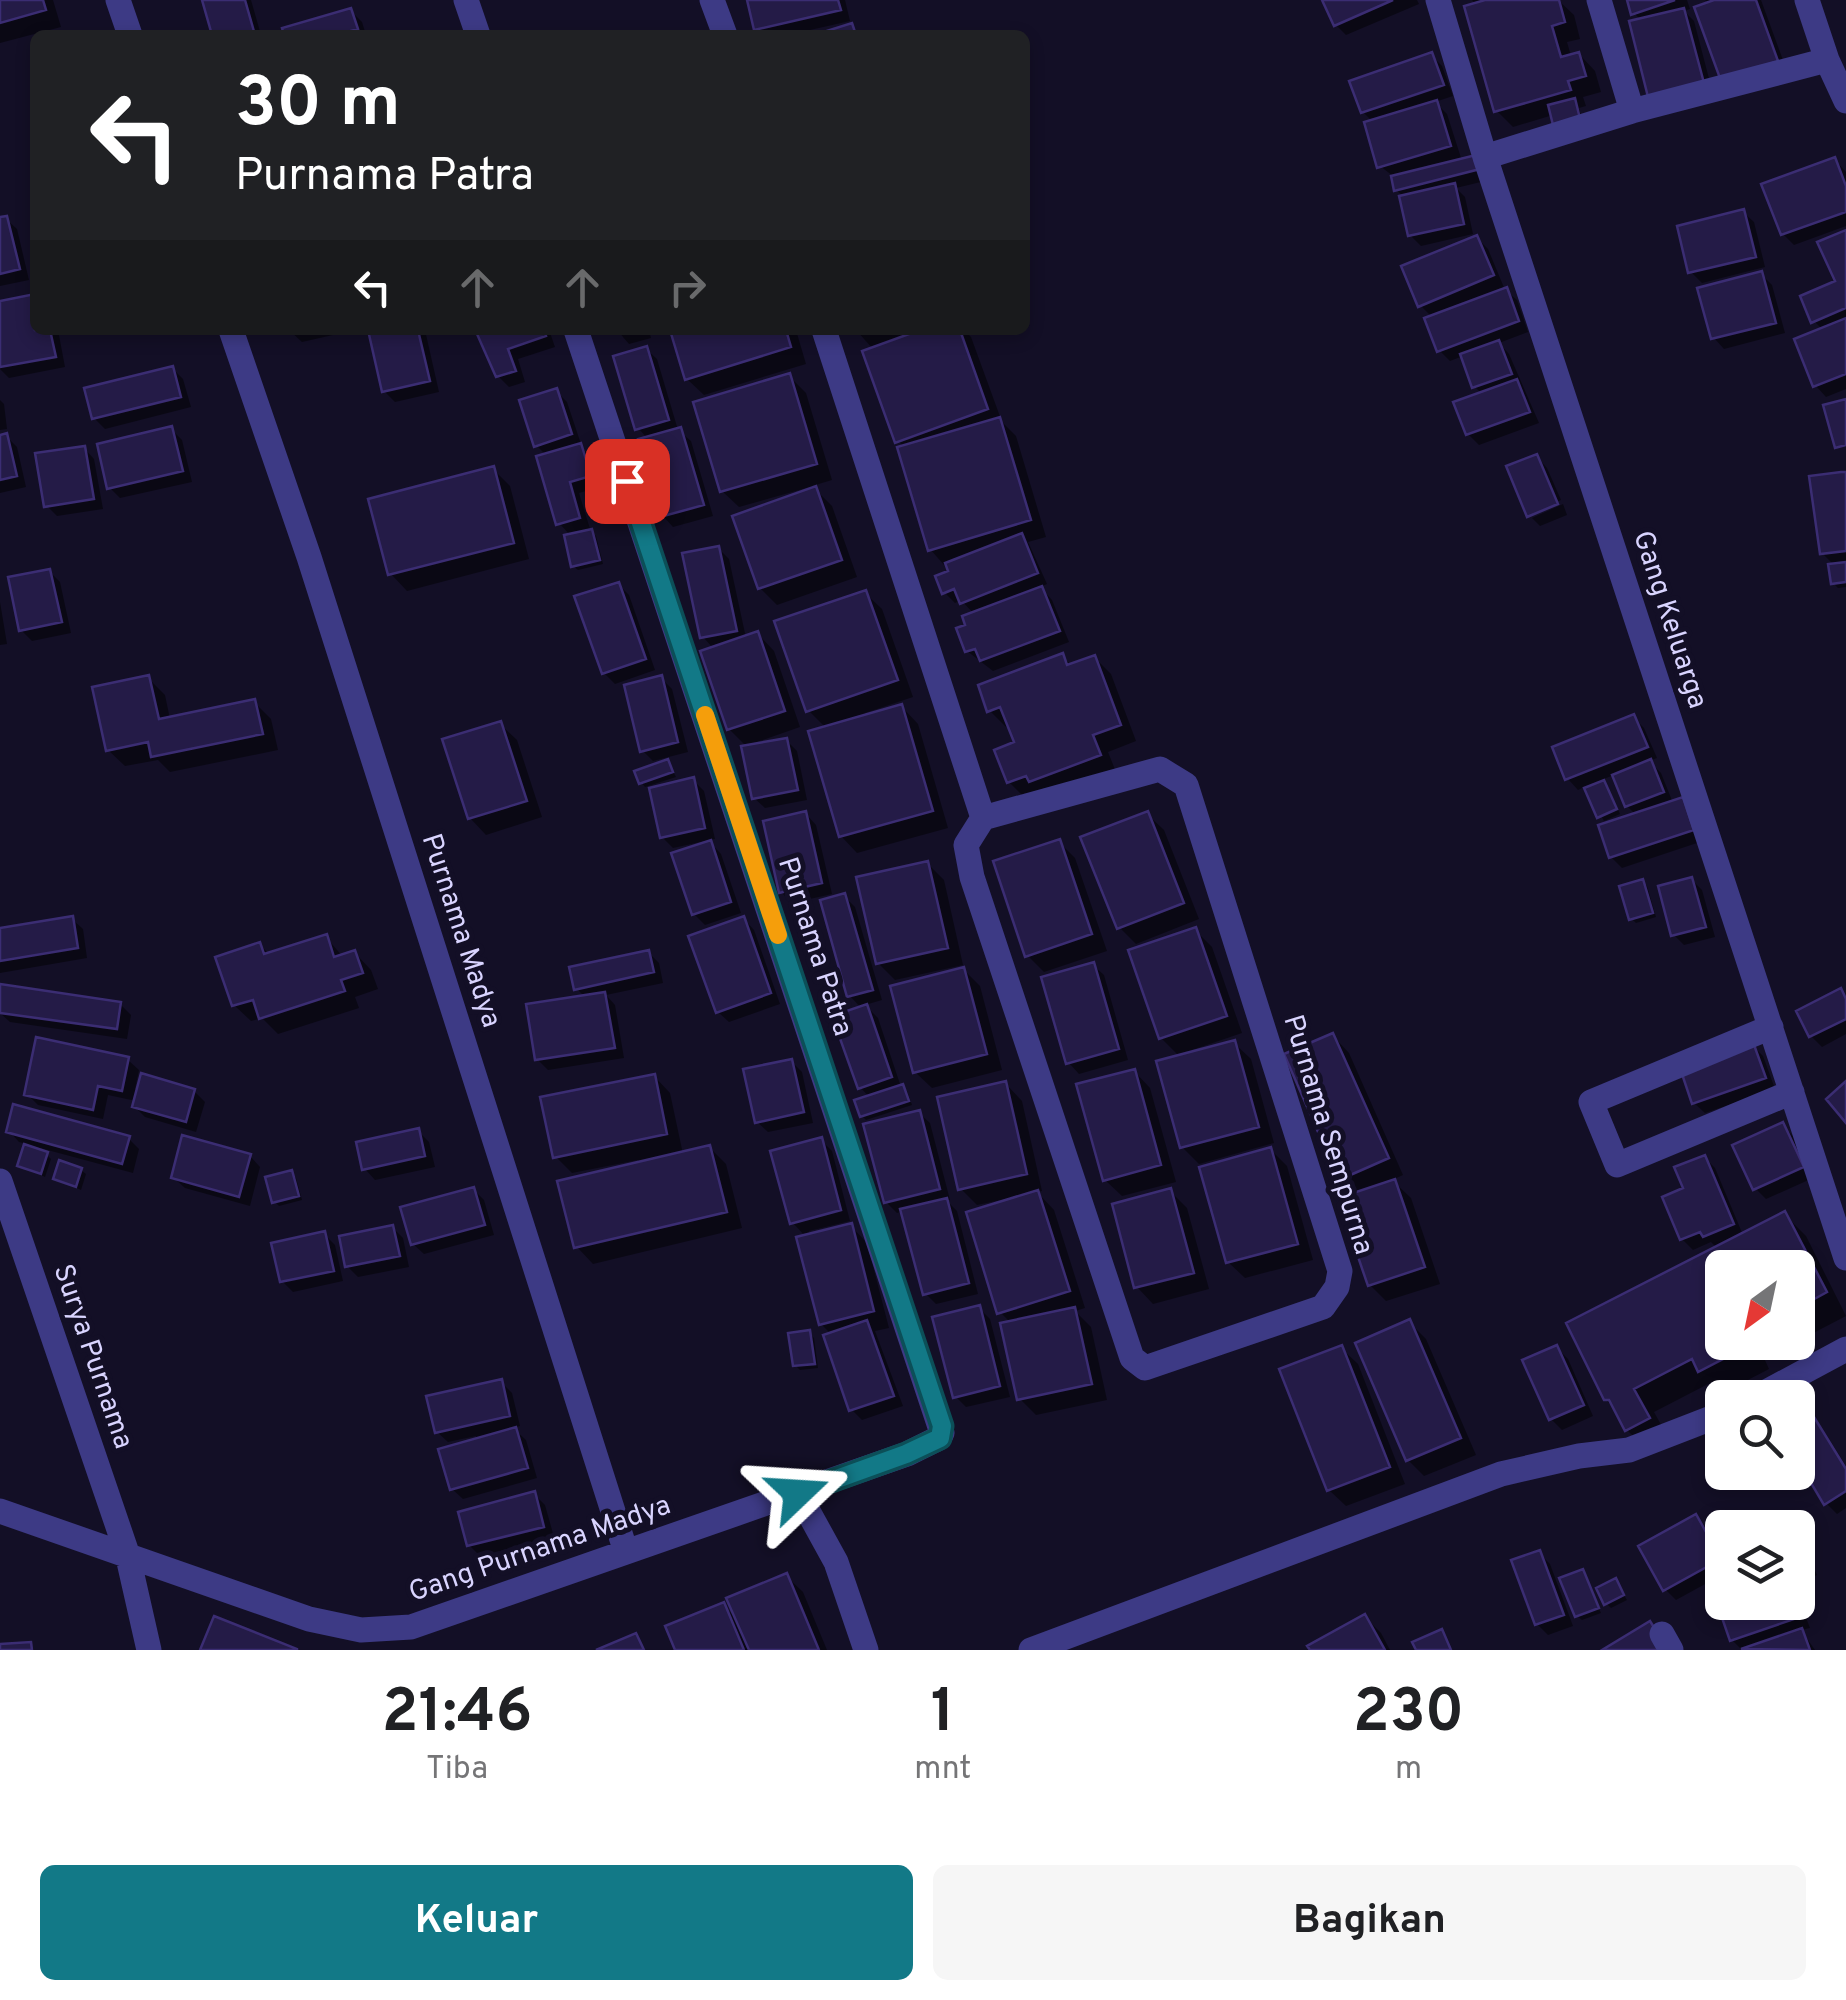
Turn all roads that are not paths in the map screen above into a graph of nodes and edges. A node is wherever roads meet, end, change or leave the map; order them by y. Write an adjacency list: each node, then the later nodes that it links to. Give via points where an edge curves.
1 (118, 0): 7 (street)
2 (466, 0): 8 (street)
3 (712, 0): 9 (street)
4 (1438, 0): 13 (street, Gang Keluarga)
5 (1600, 0): 12 (street)
6 (1807, 0): 10 (street)
7 (128, 30)
8 (476, 30)
9 (722, 30)
10 (1827, 60): 11 (street); 12 (street)
11 (1846, 101)
12 (1632, 110): 13 (street)
13 (1485, 157): 18 (street, Gang Keluarga)
14 (233, 335): 27 (street, Purnama Madya)
15 (578, 335): 25 (street, Purnama Patra, via 942,1426 940,1438 906,1454)
16 (826, 335): 17 (street)
17 (984, 818): 17 (street, Purnama Sempurna, via 966,845 972,877 1132,1358 1151,1368 1323,1307 1340,1271 1186,784 1160,769)
18 (1771, 1027): 19 (street, Gang Keluarga); 19 (street, via 1591,1102 1617,1165)
19 (1792, 1092): 21 (street, Gang Keluarga)
20 (0, 1181): 28 (street, Surya Purnama)
21 (1846, 1258)
22 (1846, 1350): 23 (street)
23 (1789, 1380)
24 (1705, 1421): 31 (street, via 1629,1450 1502,1474)
25 (798, 1493): 27 (street, Gang Purnama Madya); 30 (street, via 836,1562)
26 (0, 1511): 28 (street, Gang Purnama Madya)
27 (626, 1552): 28 (street, Gang Purnama Madya, via 411,1627 361,1630 308,1619)
28 (128, 1553): 29 (street, Surya Purnama)
29 (149, 1650)
30 (866, 1650)
31 (1031, 1650)

